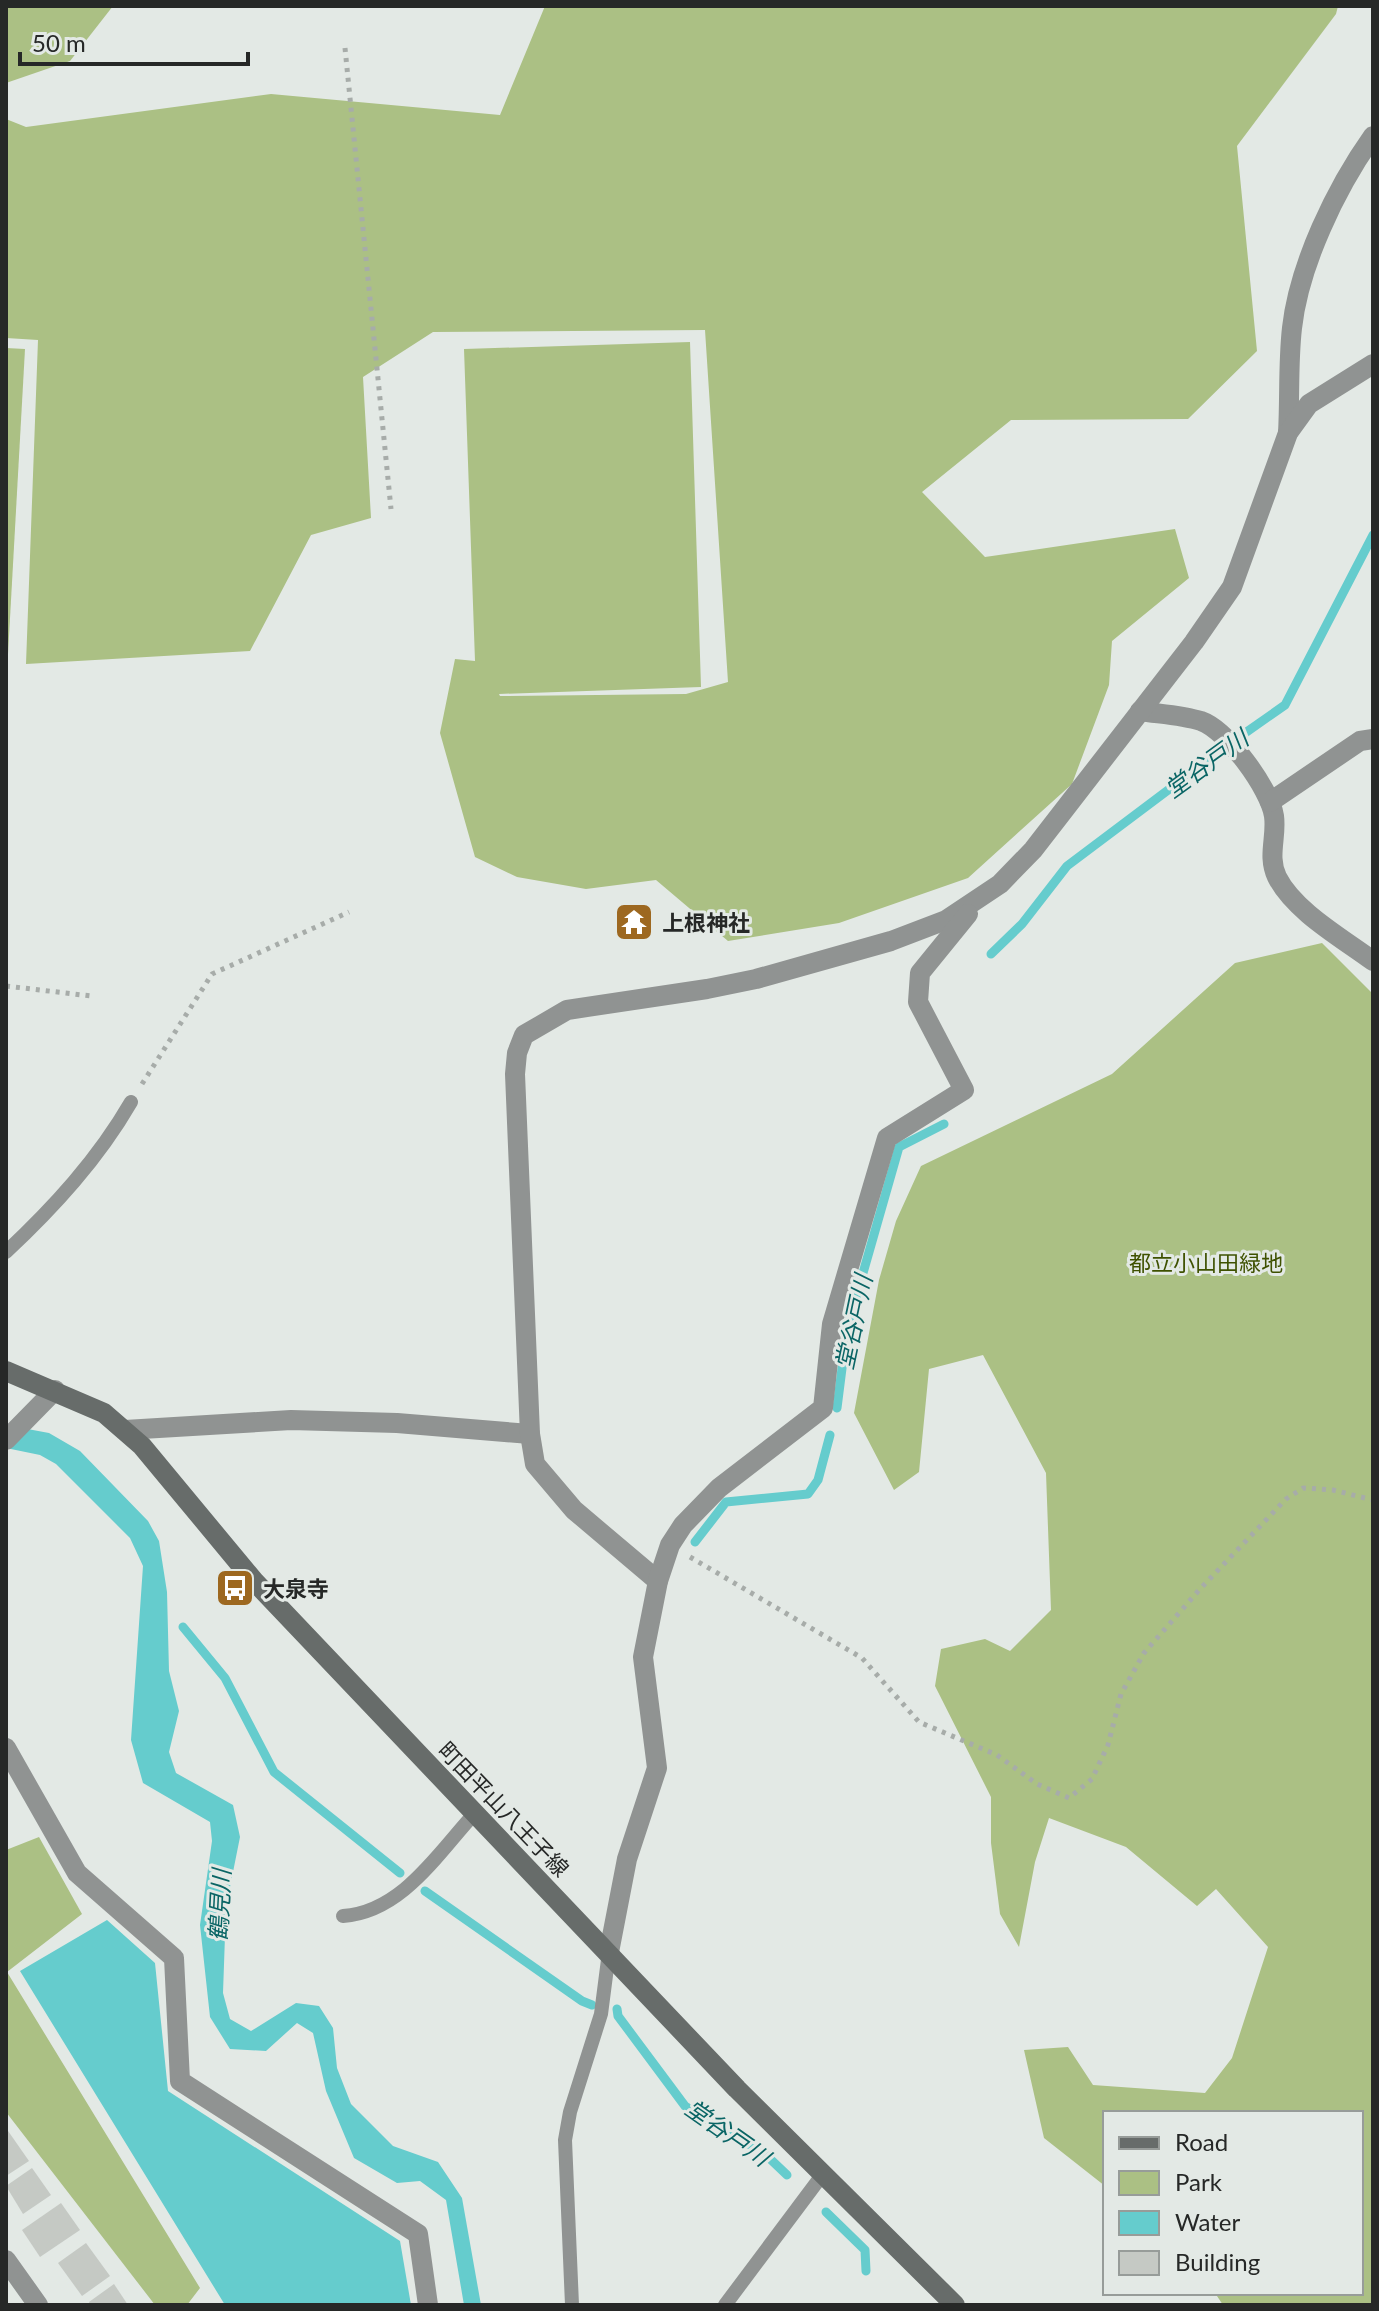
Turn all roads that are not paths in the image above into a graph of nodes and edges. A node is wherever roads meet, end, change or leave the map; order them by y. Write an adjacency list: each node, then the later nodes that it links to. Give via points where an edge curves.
1 (1373, 136): 3 (street, via 1353,164 1304,274 1292,328)
2 (1373, 364): 3 (street, via 1309,404)
3 (1288, 433): 4 (street, via 1232,587)
4 (1140, 711): 6 (street, via 1211,726 1242,758); 7 (street, via 1033,850)
5 (1373, 739): 6 (street, via 1360,741)
6 (1270, 802): 8 (street, via 1275,819 1271,850 1284,888 1293,901)
7 (981, 898): 14 (street, via 946,920 891,941 756,979 567,1010 524,1035 515,1074); 16 (street, via 920,973 918,1002 964,1090 887,1138 832,1324 823,1408 719,1488 683,1525)
8 (1373, 961)
9 (131, 1102): 10 (lane, via 71,1185)
10 (6, 1252)
11 (6, 1371): 12 (main road, 町田平山八王子線)
12 (55, 1390): 13 (main road, 町田平山八王子線, via 104,1413); 15 (street)
13 (125, 1430): 14 (street, via 291,1420); 18 (main road, 町田平山八王子線, via 254,1581)
14 (530, 1434): 16 (street, via 535,1464 574,1510)
15 (6, 1440)
16 (658, 1581): 20 (street, via 643,1657 657,1768 627,1859)
17 (6, 1748): 24 (street, via 77,1873 174,1958 180,2081 418,2234)
18 (475, 1813): 19 (lane, via 399,1897); 20 (main road, 町田平山八王子線)
19 (343, 1916)
20 (609, 1952): 21 (main road, 町田平山八王子線); 25 (lane, via 601,2014 565,2140)
21 (823, 2174): 26 (lane); 27 (main road, 町田平山八王子線)
22 (6, 2260): 23 (street)
23 (38, 2305)
24 (428, 2305)
25 (572, 2305)
26 (725, 2305)
27 (955, 2305)

